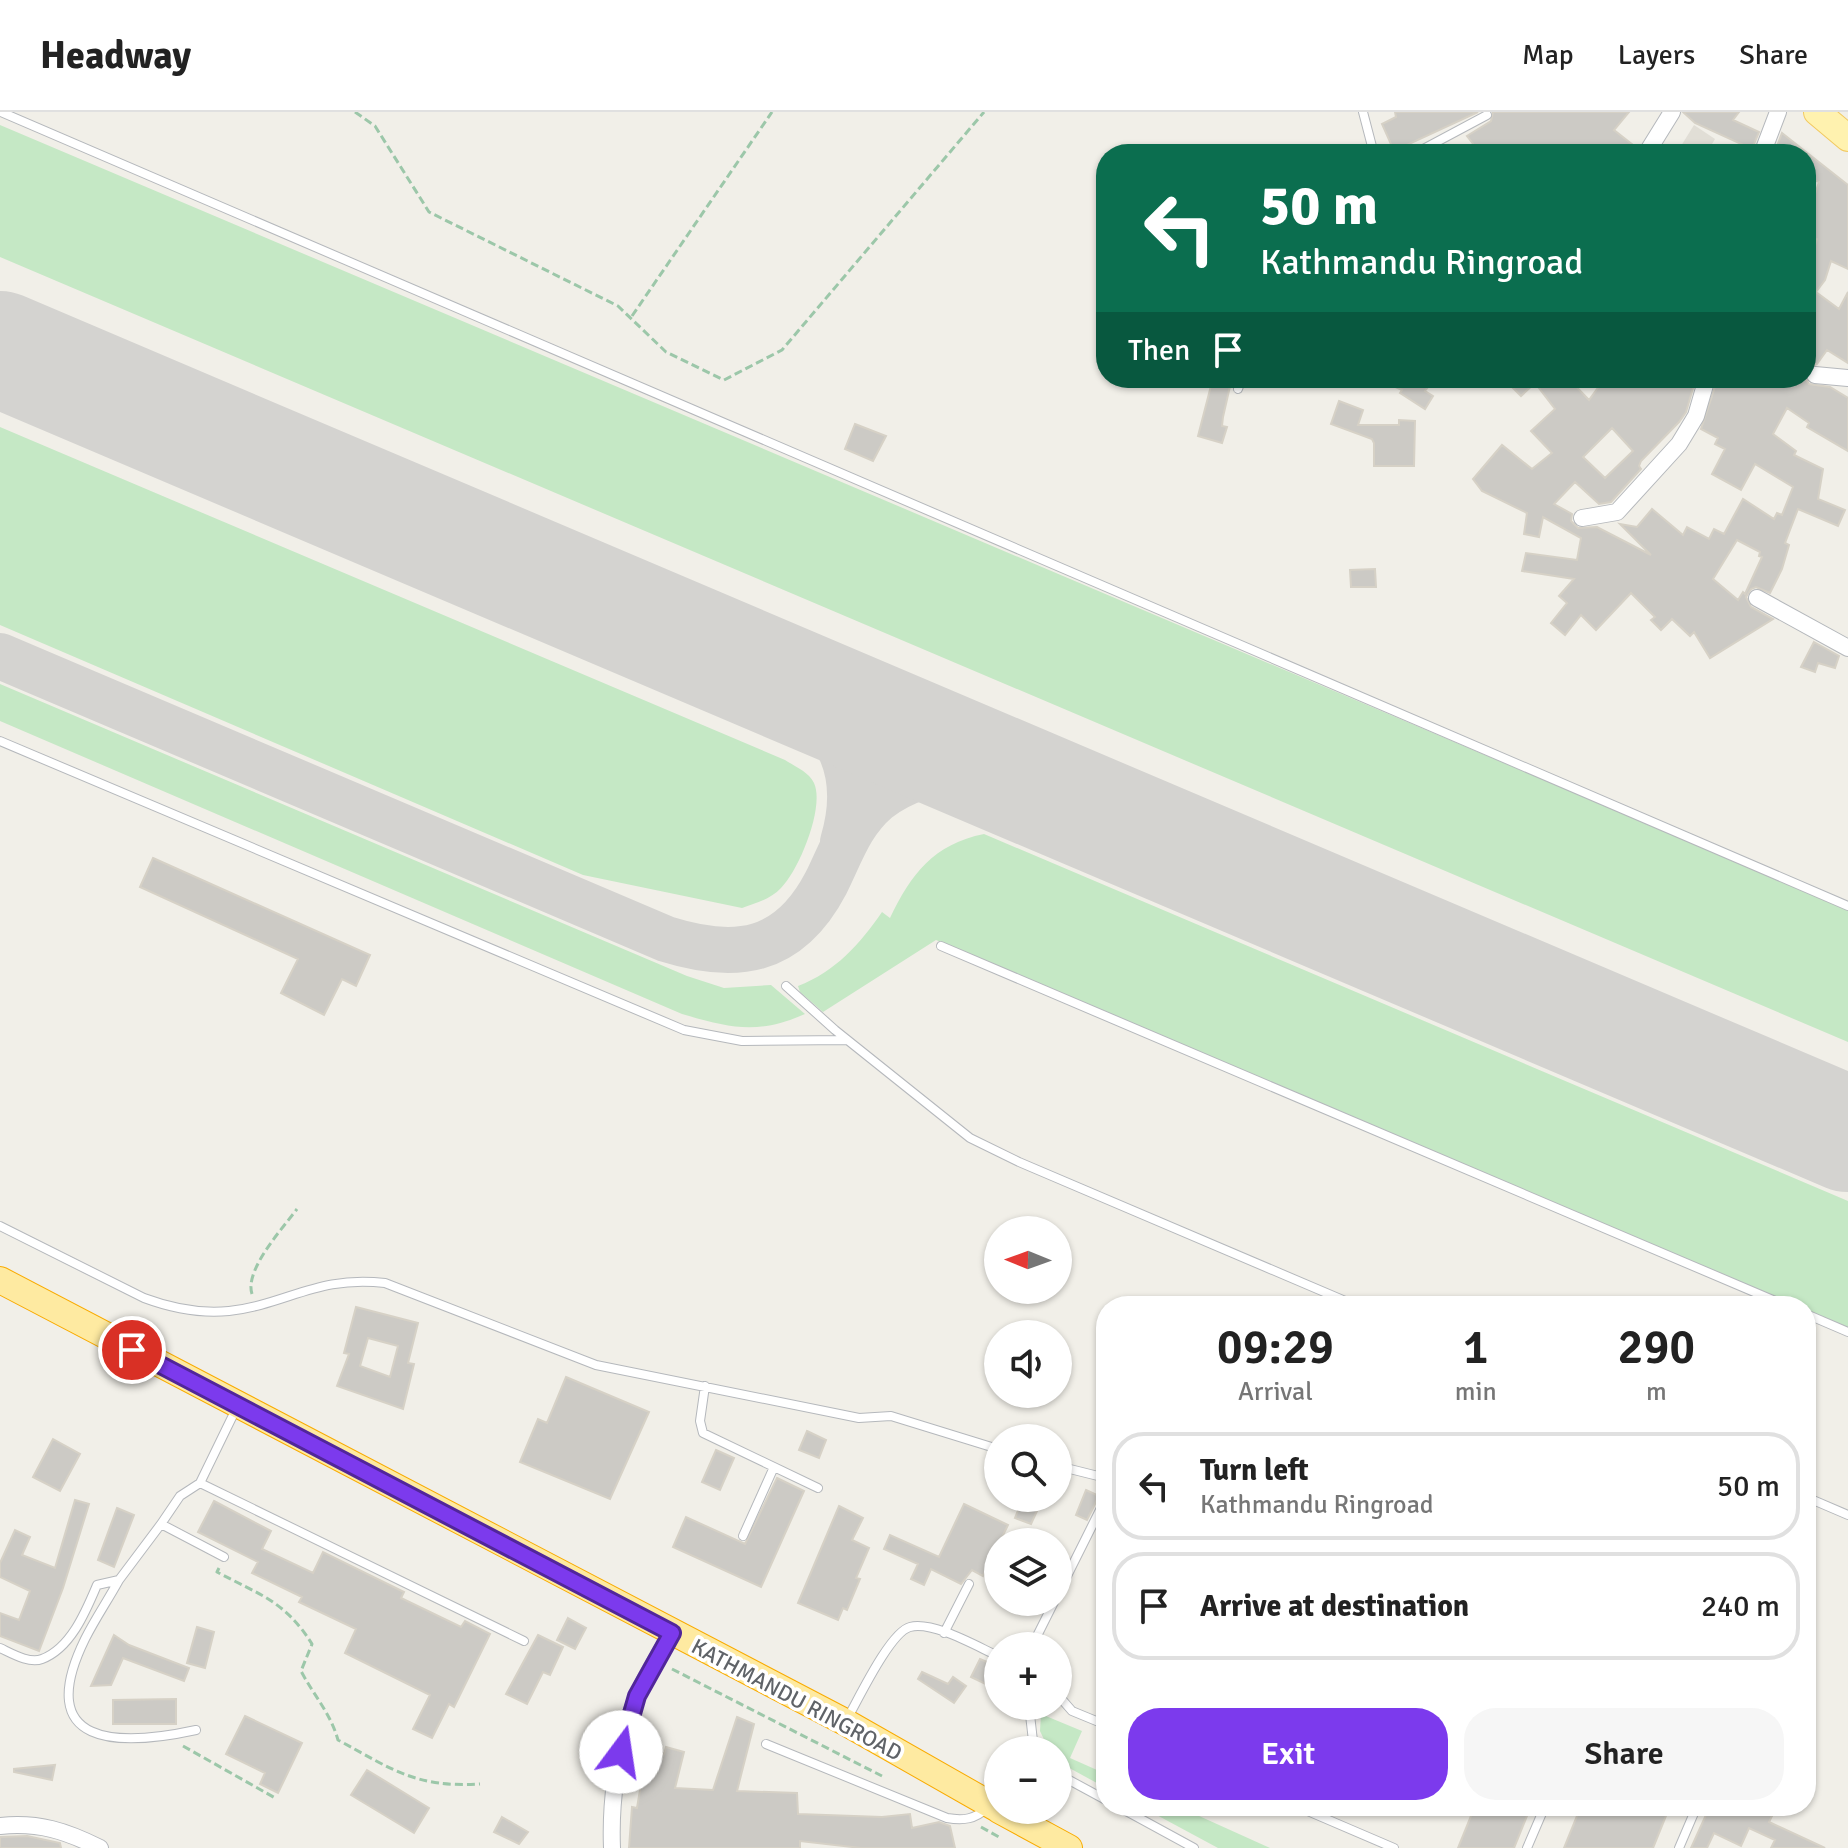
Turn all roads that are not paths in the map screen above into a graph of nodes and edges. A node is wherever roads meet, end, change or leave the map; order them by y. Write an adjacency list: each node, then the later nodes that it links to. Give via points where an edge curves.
1 (1, 112): 19 (lane)
2 (1363, 112): 8 (lane)
3 (1672, 112): 10 (street)
4 (1778, 112): 11 (street)
5 (1817, 112): 7 (main road)
6 (1487, 115): 9 (lane)
7 (1848, 138)
8 (1371, 144)
9 (1433, 144)
10 (1652, 144)
11 (1766, 144)
12 (1816, 375): 13 (street)
13 (1848, 378)
14 (1704, 388): 15 (street, via 1696,416 1679,444 1617,512)
15 (1582, 518)
16 (1757, 598): 17 (street)
17 (1848, 648)
18 (0, 741): 22 (lane, via 684,1030 742,1041)
19 (1848, 906)
20 (941, 946): 26 (lane)
21 (786, 986): 22 (lane)
22 (847, 1040): 25 (lane, via 970,1138)
23 (0, 1226): 29 (lane, via 166,1306 206,1312 256,1305 335,1282 385,1283 596,1365)
24 (0, 1280): 30 (highway, KATHMANDU RINGROAD)
25 (1334, 1296)
26 (1764, 1296)
27 (1816, 1318): 28 (lane)
28 (1848, 1332)
29 (705, 1386): 31 (lane, via 859,1418 891,1416); 32 (lane, via 703,1433)
30 (238, 1405): 35 (lane); 46 (highway, KATHMANDU RINGROAD)
31 (984, 1445)
32 (774, 1467): 36 (lane); 41 (lane)
33 (1072, 1470): 34 (lane)
34 (1096, 1476)
35 (200, 1483): 40 (lane, via 180,1496); 48 (lane)
36 (818, 1488)
37 (1816, 1501): 38 (lane)
38 (1848, 1515)
39 (1096, 1518): 43 (lane)
40 (161, 1524): 42 (lane); 44 (lane)
41 (743, 1536)
42 (224, 1557)
43 (1072, 1566)
44 (119, 1580): 49 (lane, via 97,1585 78,1627 42,1659); 54 (lane, via 84,1640 71,1677 70,1700 81,1728 108,1739 167,1737)
45 (969, 1584): 47 (lane)
46 (672, 1633): 53 (highway, KATHMANDU RINGROAD); 67 (street, via 637,1696 624,1734)
47 (944, 1633): 50 (lane); 53 (lane, via 924,1626 902,1630)
48 (524, 1641)
49 (0, 1648)
50 (984, 1650)
51 (1072, 1711): 52 (lane)
52 (1096, 1721)
53 (845, 1722): 58 (highway, KATHMANDU RINGROAD)
54 (196, 1730)
55 (766, 1744): 59 (lane, via 947,1818)
56 (1072, 1782): 57 (lane)
57 (1096, 1795)
58 (984, 1801)
59 (984, 1813)
60 (1135, 1816): 69 (lane)
61 (1319, 1816): 70 (lane)
62 (1541, 1816): 71 (lane)
63 (1693, 1816): 72 (lane)
64 (1025, 1824): 68 (highway, KATHMANDU RINGROAD)
65 (0, 1826): 66 (street, via 45,1825)
66 (100, 1848)
67 (612, 1848)
68 (1069, 1848)
69 (1194, 1848)
70 (1394, 1848)
71 (1527, 1848)
72 (1679, 1848)

